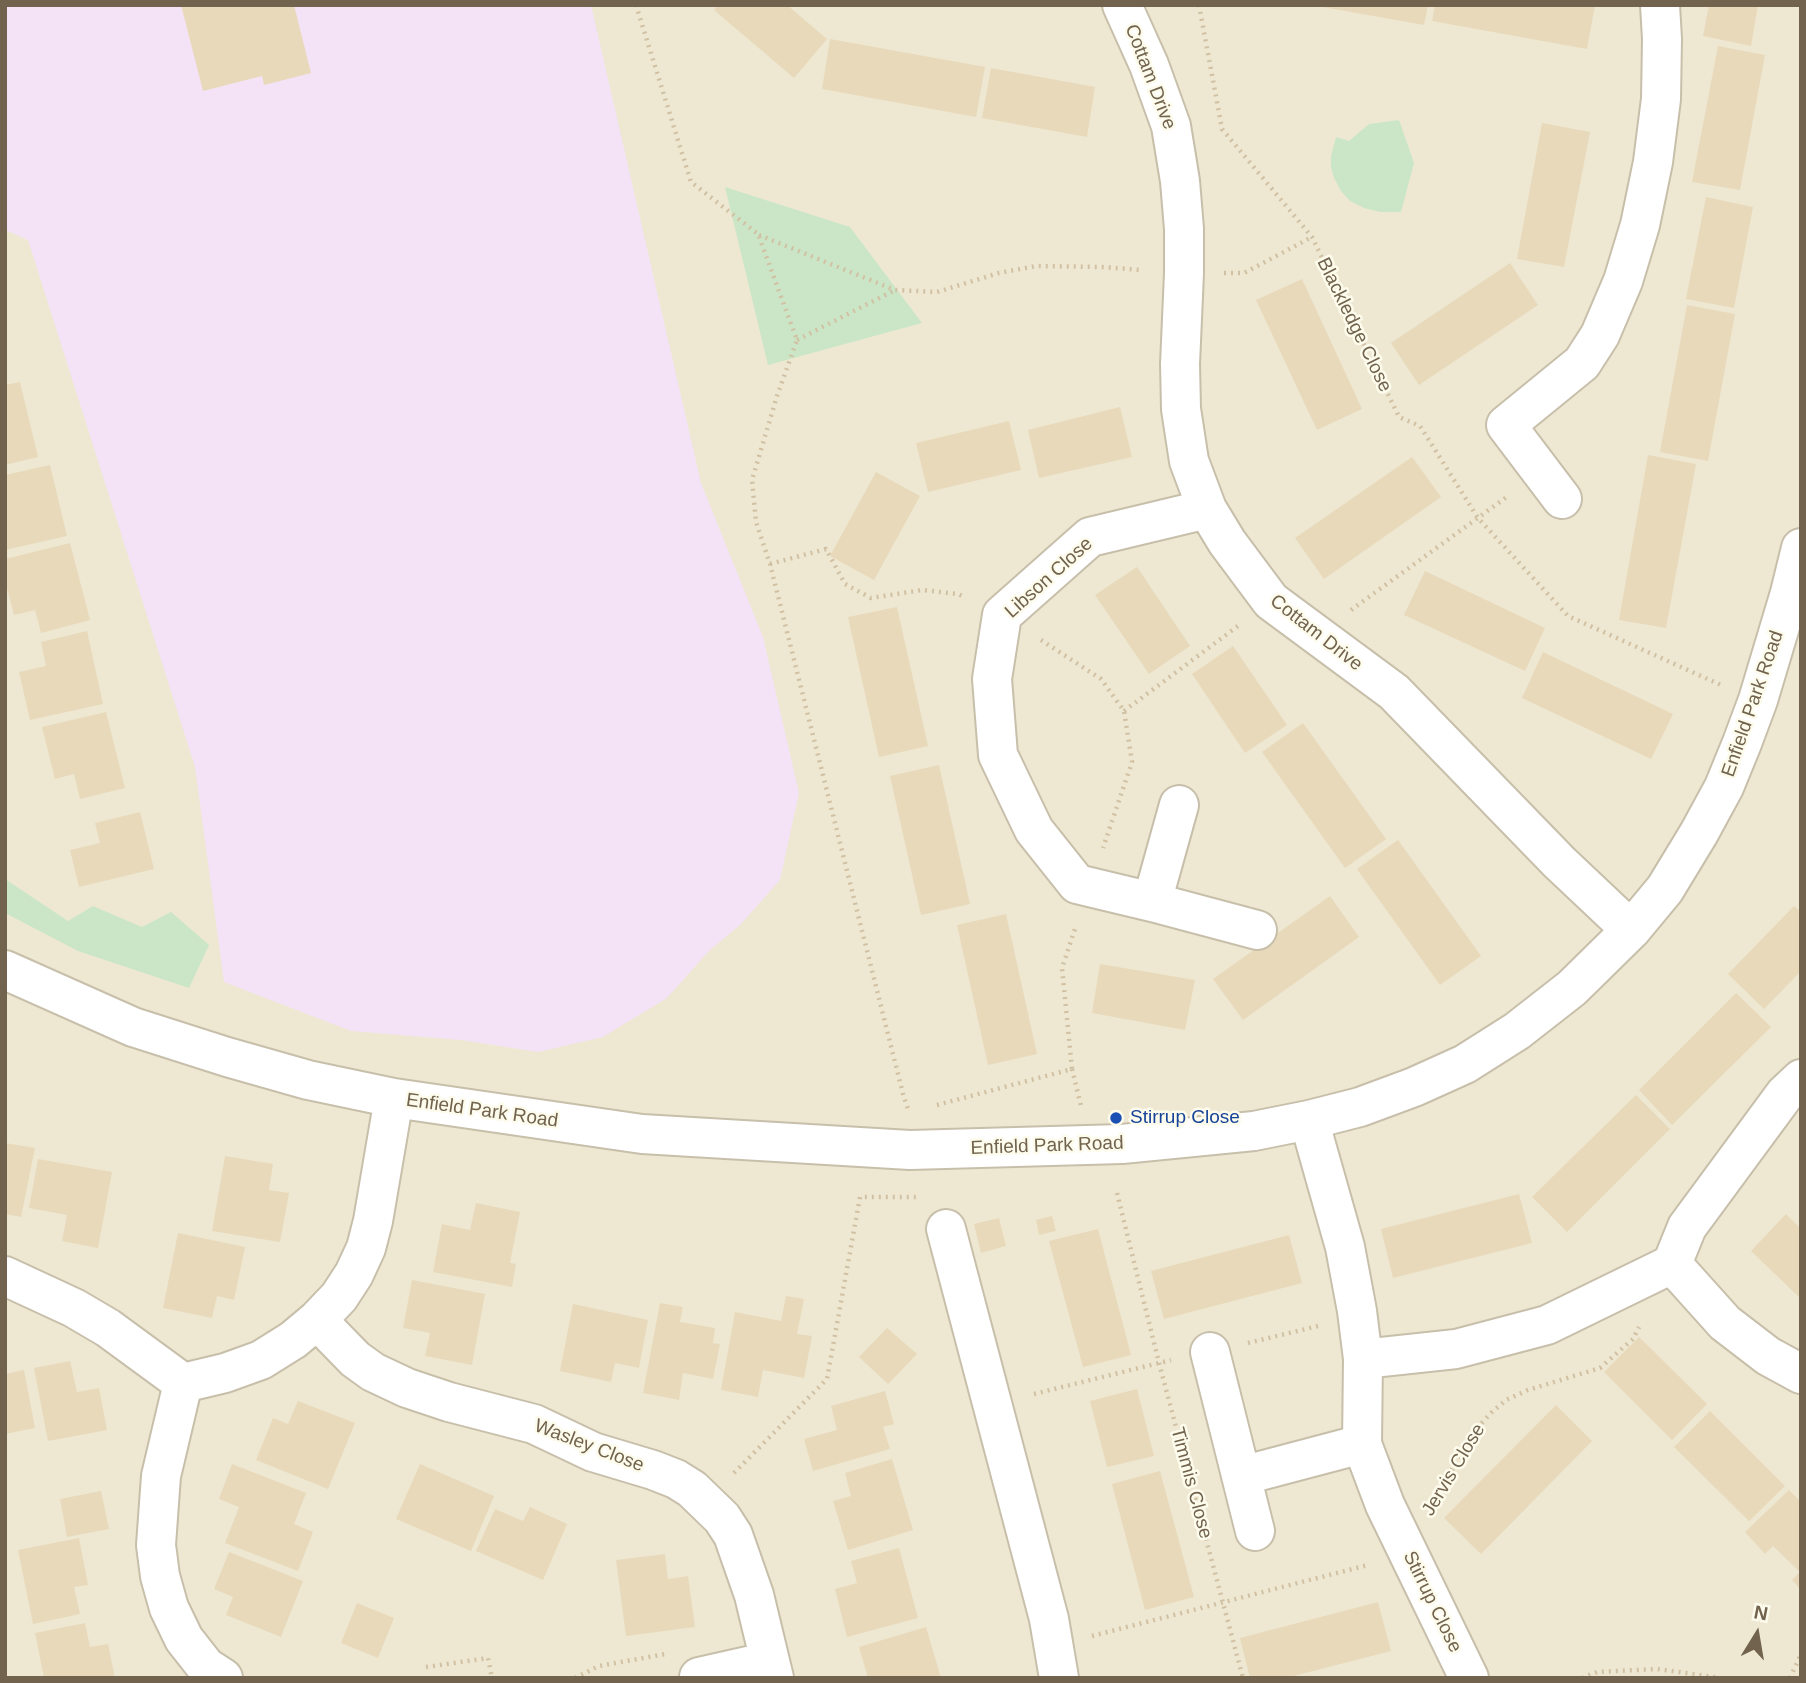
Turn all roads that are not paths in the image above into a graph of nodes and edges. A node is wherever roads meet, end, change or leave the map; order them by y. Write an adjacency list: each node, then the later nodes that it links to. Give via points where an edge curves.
1 (1122, 5): 4 (street, Cottam Drive, via 1171,126 1184,229 1181,410 1189,461)
2 (1660, 5): 3 (street, via 1661,99 1653,162 1623,281 1600,335 1582,363 1506,425)
3 (1551, 485)
4 (1207, 509): 7 (street, Libson Close, via 1090,537 1002,615 992,679 998,755 1034,830 1077,884); 9 (street, Cottam Drive, via 1271,601 1394,692)
5 (1801, 548): 9 (street, Enfield Park Road, via 1758,700 1724,787 1665,889)
6 (1179, 805): 7 (street)
7 (1152, 902): 8 (street, Libson Close)
8 (1257, 930)
9 (1631, 930): 13 (street, Enfield Park Road, via 1572,988 1465,1064 1360,1107)
10 (5, 970): 12 (street, Enfield Park Road, via 133,1027 309,1080)
11 (1801, 1079): 15 (street, via 1785,1094 1687,1227)
12 (394, 1098): 13 (street, Enfield Park Road, via 642,1134 910,1150 1122,1144 1254,1131); 17 (street, via 366,1248 339,1297)
13 (1309, 1120): 19 (street, Stirrup Close, via 1345,1247)
14 (946, 1229): 25 (street, via 1049,1619)
15 (1672, 1264): 19 (street, via 1547,1325 1456,1349); 20 (street, via 1726,1323 1768,1356)
16 (5, 1276): 21 (street, via 108,1328)
17 (317, 1320): 21 (street, via 261,1360); 26 (street, Wasley Close, via 355,1359 408,1388 534,1424 692,1489 733,1535)
18 (1210, 1352): 23 (street)
19 (1363, 1359): 22 (street, Stirrup Close)
20 (1801, 1374)
21 (183, 1384): 28 (street, via 161,1476 156,1545 160,1576 184,1639 206,1667)
22 (1362, 1444): 23 (street); 29 (street, Stirrup Close, via 1384,1505)
23 (1241, 1476): 24 (street)
24 (1255, 1531)
25 (1056, 1662)
26 (772, 1669): 27 (street, Wasley Close)
27 (699, 1677)
28 (223, 1678)
29 (1469, 1678)

